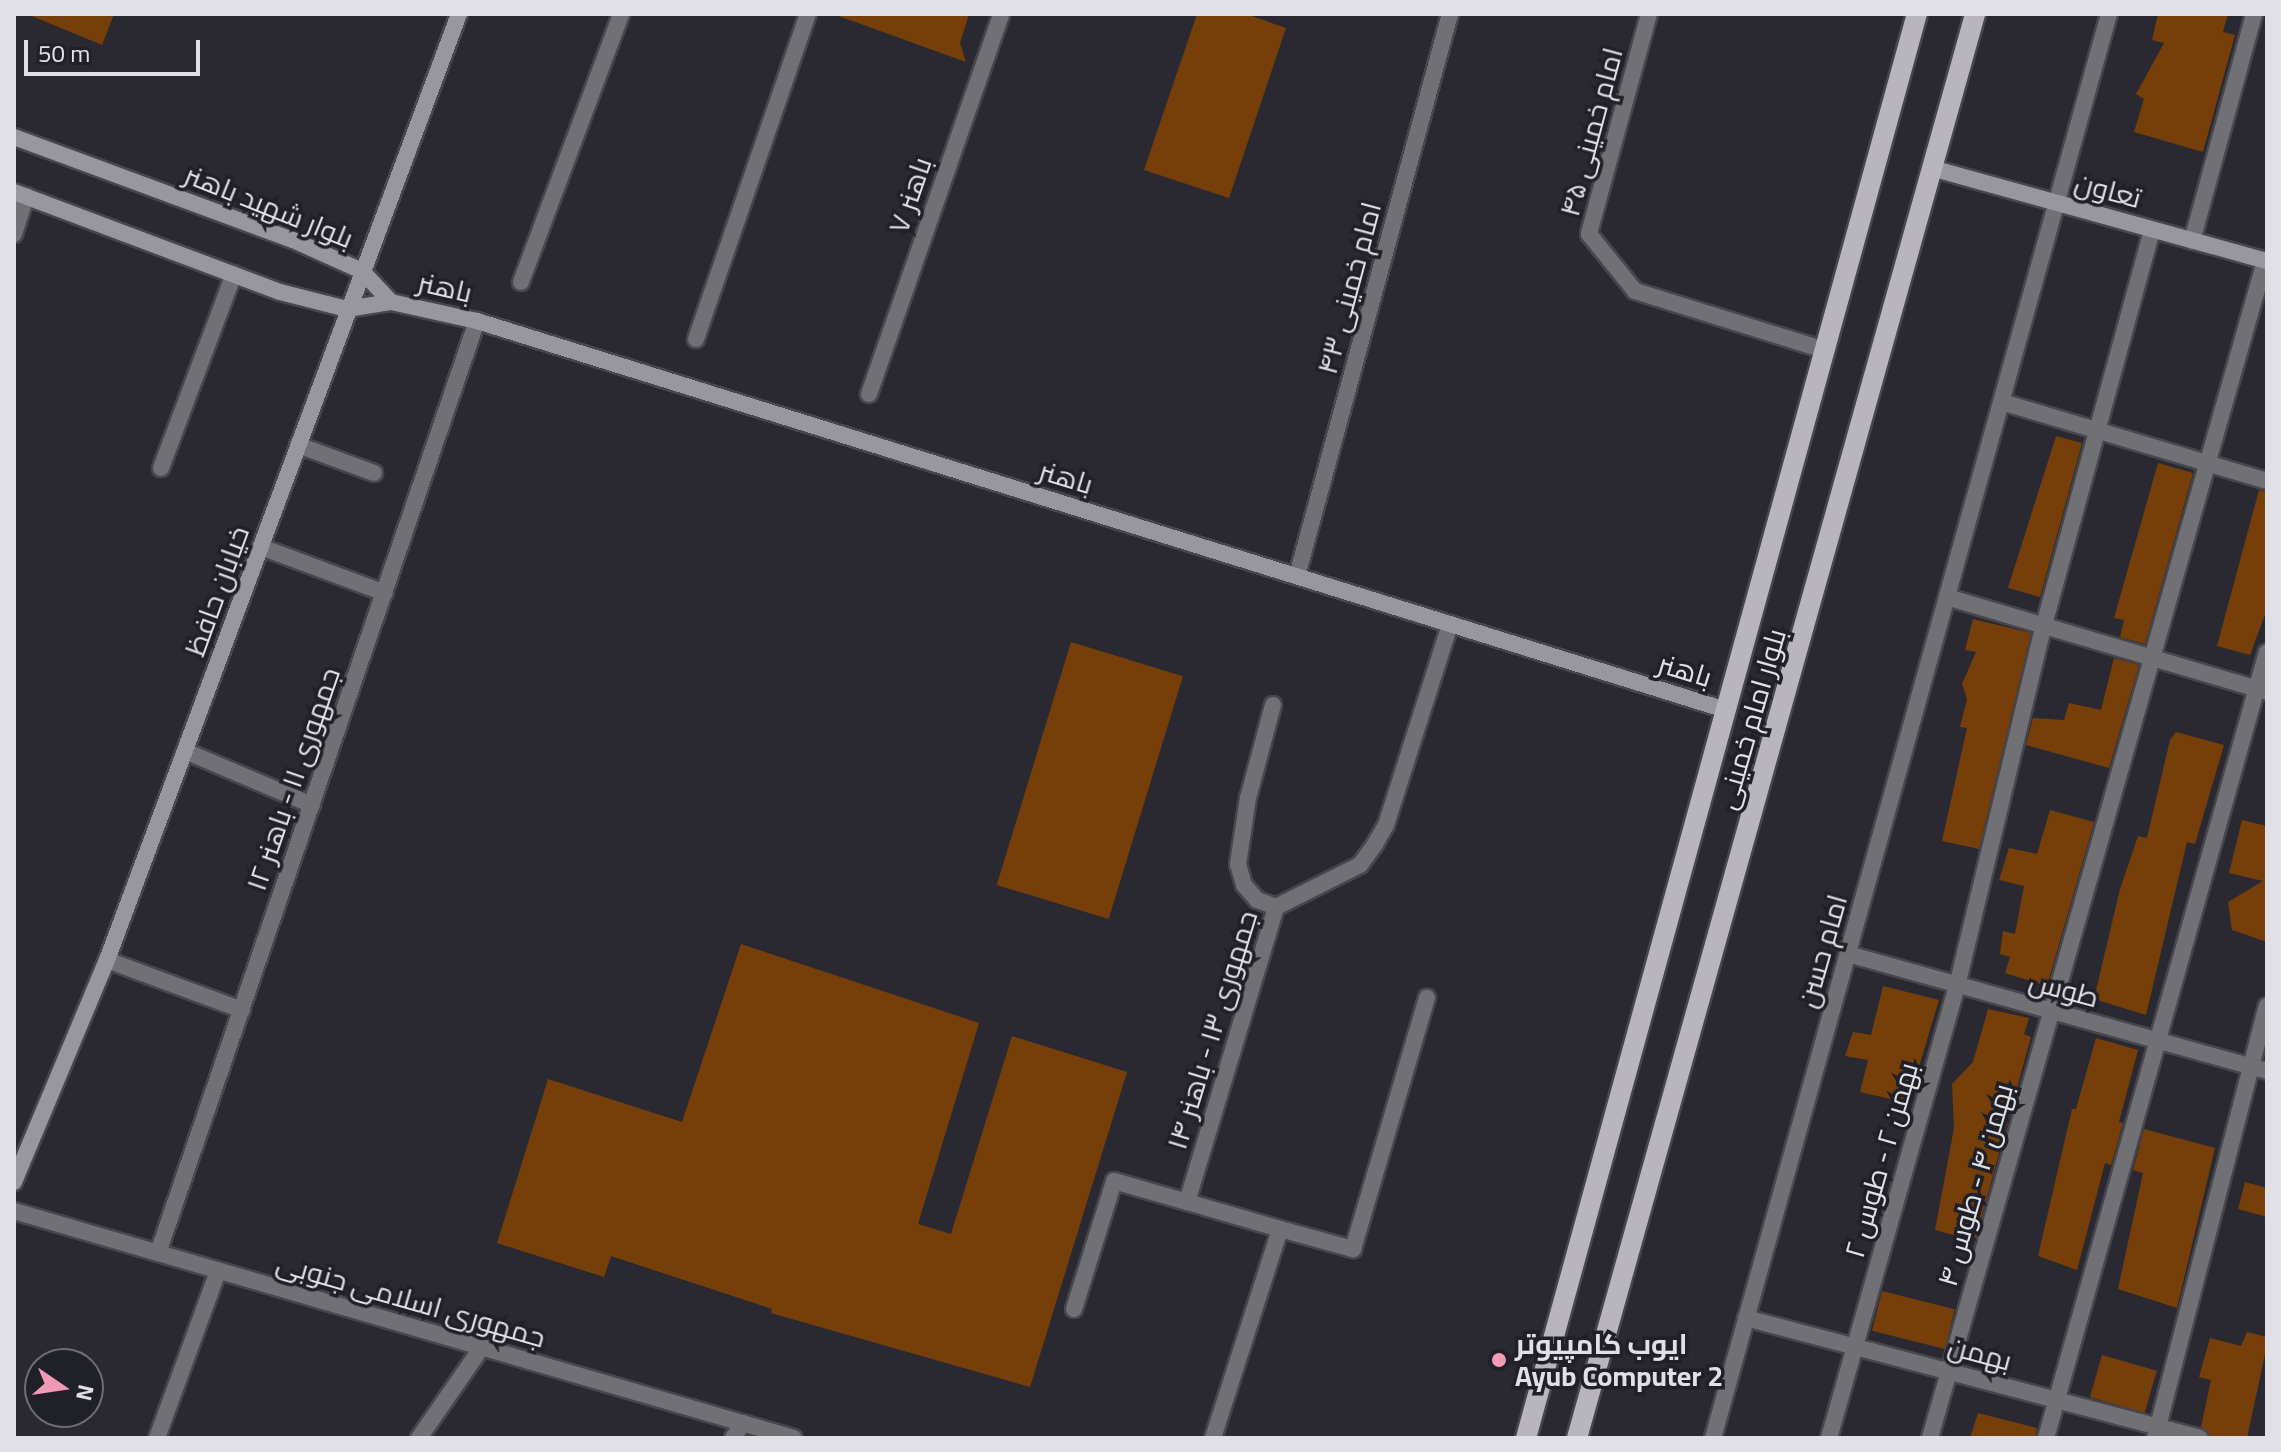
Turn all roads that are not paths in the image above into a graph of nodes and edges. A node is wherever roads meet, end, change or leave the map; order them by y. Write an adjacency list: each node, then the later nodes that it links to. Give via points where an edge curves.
1 (459, 14): 19 (main road, خیابان حافظ)
2 (621, 14): 21 (street)
3 (808, 14): 25 (street)
4 (1001, 14): 27 (street, باهنر ۷)
5 (1450, 14): 36 (street, امام خمینی ۴۳)
6 (1649, 14): 26 (street, امام خمینی ۴۵, via 1589,234 1635,291)
7 (1917, 14): 26 (main road, بلوار امام خمینی)
8 (1975, 14): 12 (main road, بلوار امام خمینی)
9 (2109, 14): 14 (street, امام حسن)
10 (2254, 14): 17 (street)
11 (14, 137): 19 (main road, بلوار شهید باهنر)
12 (1935, 169): 14 (main road, تعاون); 79 (main road, بلوار امام خمینی)
13 (20, 194): 16 (street); 20 (main road)
14 (2057, 203): 15 (main road, تعاون); 28 (street, امام حسن)
15 (2152, 230): 17 (main road, تعاون); 29 (street, بهمن ۲ - طوس ۲)
16 (14, 234)
17 (2192, 241): 18 (main road, تعاون)
18 (2266, 261): 31 (street, بهمن ۴ - طوس ۴)
19 (362, 271): 22 (main road, بلوار شهید باهنر); 23 (main road, خیابان حافظ)
20 (234, 274): 23 (main road); 32 (street)
21 (521, 282)
22 (391, 302): 23 (main road); 24 (main road, باهنر)
23 (347, 309): 30 (main road, خیابان حافظ)
24 (477, 321): 36 (main road, باهنر); 37 (street, جمهوری ۱۱ - باهنر ۱۲)
25 (696, 339)
26 (1824, 350): 45 (main road, بلوار امام خمینی)
27 (869, 394)
28 (2002, 402): 29 (street); 38 (street, امام حسن)
29 (2097, 430): 31 (street); 40 (street, بهمن ۲ - طوس ۲)
30 (298, 445): 33 (street); 35 (main road, خیابان حافظ)
31 (2208, 463): 34 (street); 42 (street, بهمن ۴ - طوس ۴)
32 (161, 468)
33 (374, 473)
34 (2267, 481)
35 (261, 547): 37 (street); 46 (main road, خیابان حافظ)
36 (1297, 576): 39 (main road, باهنر)
37 (385, 593): 47 (street, جمهوری ۱۱ - باهنر ۱۲)
38 (1947, 597): 40 (street); 49 (street, امام حسن)
39 (1450, 624): 45 (main road, باهنر); 48 (street, جمهوری ۱۳ - باهنر ۱۴, via 1386,825 1375,844 1360,865 1339,879)
40 (2044, 625): 42 (street); 51 (street, بهمن ۲ - طوس ۲)
41 (2267, 652): 43 (street)
42 (2153, 658): 43 (street); 55 (street, بهمن ۴ - طوس ۴)
43 (2262, 690): 56 (street)
44 (1273, 705): 48 (street, via 1248,798 1238,864 1244,885 1257,900)
45 (1723, 709): 78 (main road, بلوار امام خمینی)
46 (185, 751): 47 (street); 50 (main road, خیابان حافظ)
47 (312, 805): 54 (street, جمهوری ۱۱ - باهنر ۱۲)
48 (1276, 907): 60 (street, جمهوری ۱۳ - باهنر ۱۴)
49 (1848, 954): 51 (street, طوس); 66 (street, امام حسن)
50 (107, 960): 54 (street); 59 (main road, خیابان حافظ)
51 (1957, 986): 55 (street, طوس); 68 (street, بهمن ۲ - طوس ۲)
52 (1427, 998): 62 (street, via 1353,1249)
53 (2267, 1006): 57 (street)
54 (242, 1010): 63 (street, جمهوری ۱۱ - باهنر ۱۲)
55 (2053, 1014): 56 (street, طوس); 69 (street, بهمن ۴ - طوس ۴)
56 (2158, 1041): 57 (street, طوس); 70 (street)
57 (2249, 1065): 58 (street, طوس); 72 (street)
58 (2267, 1071)
59 (14, 1182)
60 (1187, 1202): 62 (street); 65 (street, via 1114,1181)
61 (14, 1211): 63 (street, جمهوری اسلامی جنوبی)
62 (1280, 1229): 77 (street)
63 (158, 1253): 64 (street, جمهوری اسلامی جنوبی)
64 (218, 1271): 67 (street, جمهوری اسلامی جنوبی); 73 (street)
65 (1074, 1309)
66 (1746, 1318): 68 (street, بهمن); 80 (street, امام حسن)
67 (482, 1347): 71 (street, جمهوری اسلامی جنوبی); 74 (street)
68 (1856, 1347): 69 (street, بهمن); 81 (street, بهمن ۲ - طوس ۲)
69 (1947, 1371): 70 (street, بهمن); 82 (street, بهمن ۴ - طوس ۴)
70 (2057, 1400): 72 (street, بهمن); 83 (street)
71 (743, 1423): 75 (street); 76 (street, جمهوری اسلامی جنوبی)
72 (2156, 1432): 84 (street, بهمن)
73 (157, 1438)
74 (419, 1438)
75 (733, 1438)
76 (794, 1438)
77 (1213, 1438)
78 (1526, 1438)
79 (1577, 1438)
80 (1713, 1438)
81 (1829, 1438)
82 (1930, 1438)
83 (2046, 1438)
84 (2199, 1438)

